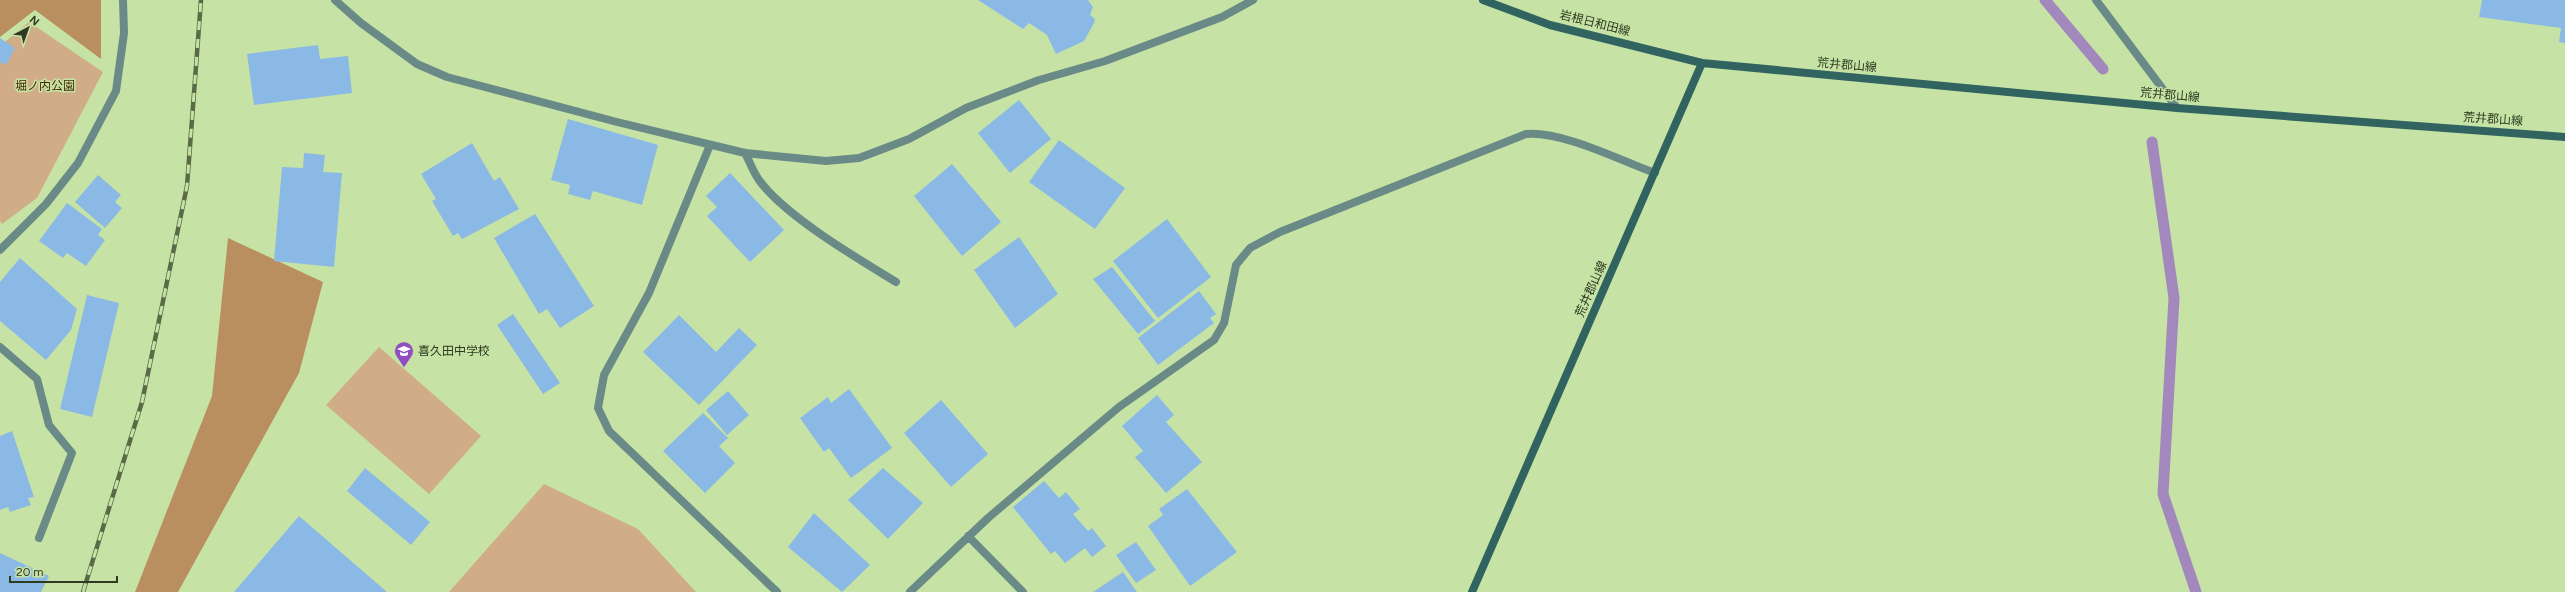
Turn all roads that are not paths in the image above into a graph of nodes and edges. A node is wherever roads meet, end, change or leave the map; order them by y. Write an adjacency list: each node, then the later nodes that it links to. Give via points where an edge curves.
1 (123, 0): 12 (street, via 124,33 116,91 78,163 46,204)
2 (335, 0): 9 (street, via 416,64 446,77)
3 (1252, 0): 10 (street, via 1222,17 1105,61 1039,80 966,108 909,139 859,158 826,161)
4 (1483, 0): 6 (main road, 岩根日和田線, via 1550,25)
5 (2096, 0): 7 (street)
6 (1702, 63): 7 (main road, 荒井郡山線); 11 (main road, 荒井郡山線)
7 (2176, 108): 8 (main road, 荒井郡山線)
8 (2565, 137)
9 (710, 145): 10 (street); 17 (street, via 649,293 604,375 598,408 608,431)
10 (745, 153): 13 (street, via 759,180 791,212)
11 (1655, 173): 15 (street, via 1561,138 1539,133 1526,134 1280,232 1250,248 1236,265 1224,323 1214,340 1119,407); 20 (main road, 荒井郡山線)
12 (0, 250)
13 (896, 282)
14 (0, 347): 16 (street, via 37,379 49,425 72,453)
15 (968, 536): 18 (street); 19 (street)
16 (39, 538)
17 (778, 592)
18 (910, 592)
19 (1023, 592)
20 (1472, 592)

